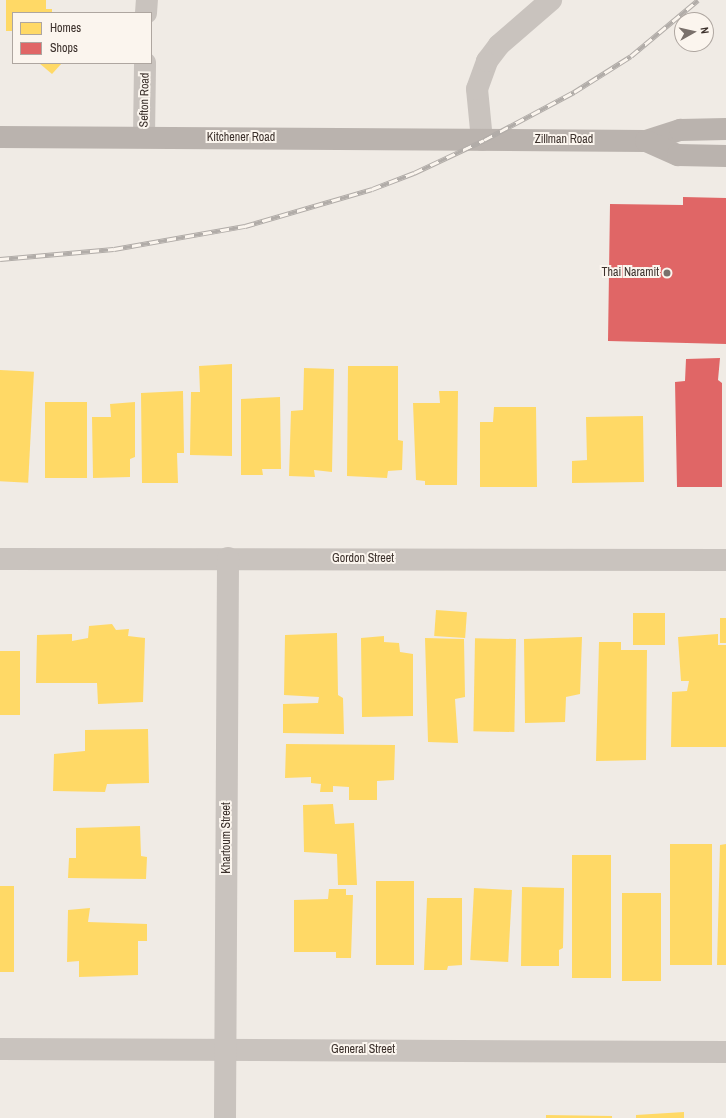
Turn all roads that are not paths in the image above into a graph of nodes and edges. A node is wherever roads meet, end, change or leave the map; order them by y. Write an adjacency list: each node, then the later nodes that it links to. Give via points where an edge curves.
1 (146, 0): 3 (street)
2 (551, 0): 8 (street, via 499,45 487,61 476,89)
3 (146, 12)
4 (145, 64): 7 (street, Sefton Road)
5 (726, 129): 9 (main road, Zillman Road, via 680,130)
6 (0, 137): 7 (main road, Kitchener Road)
7 (144, 137): 8 (main road, Kitchener Road)
8 (482, 140): 9 (main road, Zillman Road)
9 (646, 142): 10 (main road, Zillman Road, via 678,155)
10 (726, 156)
11 (228, 558): 12 (street, Gordon Street); 13 (street, Gordon Street); 15 (street, Khartoum Street)
12 (0, 559)
13 (726, 560)
14 (0, 1049): 15 (street, General Street)
15 (226, 1049): 16 (street, General Street); 17 (street, Khartoum Street)
16 (726, 1052)
17 (226, 1118)

